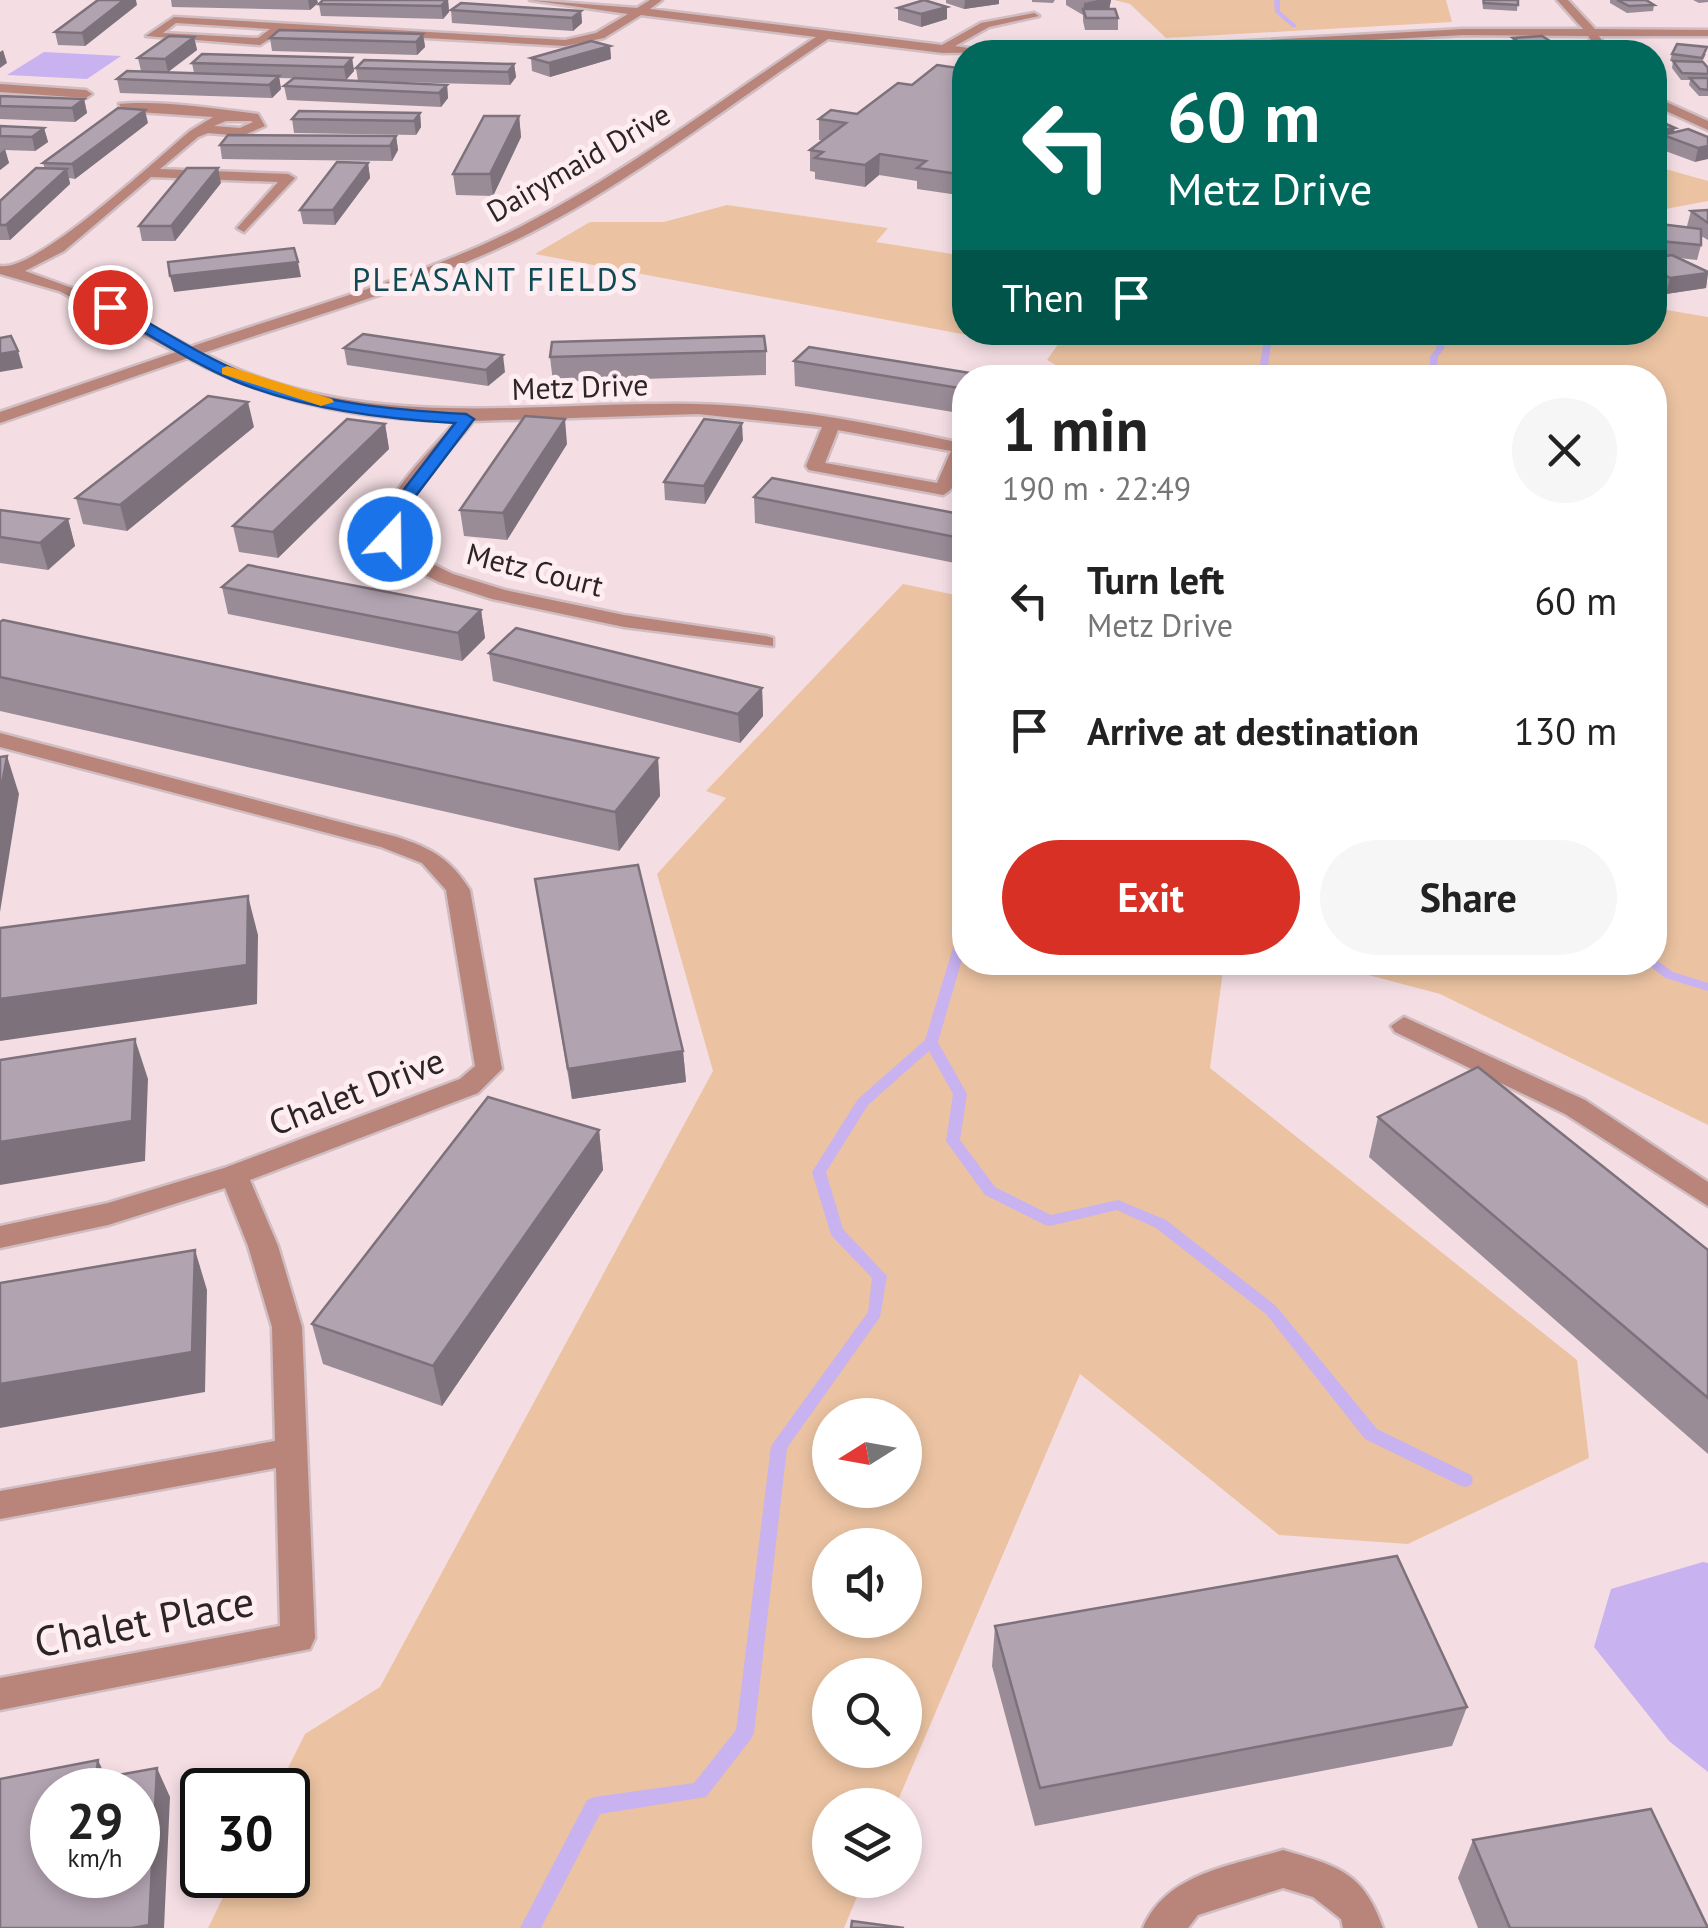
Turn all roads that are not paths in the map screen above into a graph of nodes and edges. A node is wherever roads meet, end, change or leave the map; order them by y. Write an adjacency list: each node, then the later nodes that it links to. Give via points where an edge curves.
1 (535, 0): 4 (street)
2 (658, 0): 4 (street)
3 (1562, 0): 7 (street)
4 (646, 11): 6 (street, via 600,36 565,43); 9 (street)
5 (1034, 16): 10 (street, via 978,26)
6 (283, 26): 6 (street, via 174,20 152,36 260,42)
7 (1590, 30): 8 (street); 11 (street); 12 (street)
8 (1708, 33)
9 (825, 36): 14 (street); 26 (street, Dairymaid Drive, via 523,231 438,268)
10 (954, 40)
11 (1321, 40)
12 (1596, 40)
13 (952, 42): 14 (street)
14 (943, 50): 15 (street)
15 (952, 50)
16 (0, 88): 17 (street)
17 (86, 94)
18 (123, 107): 20 (street)
19 (1667, 107): 21 (street)
20 (225, 117): 22 (street); 22 (street, via 260,123 242,132)
21 (1708, 126)
22 (207, 129): 23 (street)
23 (148, 173): 24 (street, via 288,178); 25 (street, via 58,248)
24 (244, 228)
25 (6, 271): 26 (street, Metz Drive, via 87,295)
26 (192, 351): 27 (street, Dairymaid Drive); 28 (street, Metz Drive, via 239,377 302,398)
27 (0, 418)
28 (466, 419): 29 (street, Metz Drive, via 695,409); 32 (street, Metz Court, via 390,518 390,539 404,559 440,576 590,616)
29 (832, 423): 30 (street, Metz Drive); 31 (street, Metz Drive, via 815,466 944,490)
30 (952, 446)
31 (952, 469)
32 (766, 642)
33 (0, 740): 35 (street, Chalet Drive, via 422,852 446,867 458,890 489,1069 469,1086)
34 (1404, 1026): 36 (street, via 1575,1106)
35 (234, 1175): 37 (street, Chalet Drive, via 108,1214); 38 (street, Chalet Place, via 287,1327)
36 (1708, 1196)
37 (0, 1237)
38 (290, 1452): 39 (street); 40 (street, Chalet Place, via 298,1638)
39 (0, 1505)
40 (0, 1694)
41 (1163, 1928): 42 (street, via 1186,1900 1283,1870 1324,1881 1356,1907)
42 (1364, 1928)

